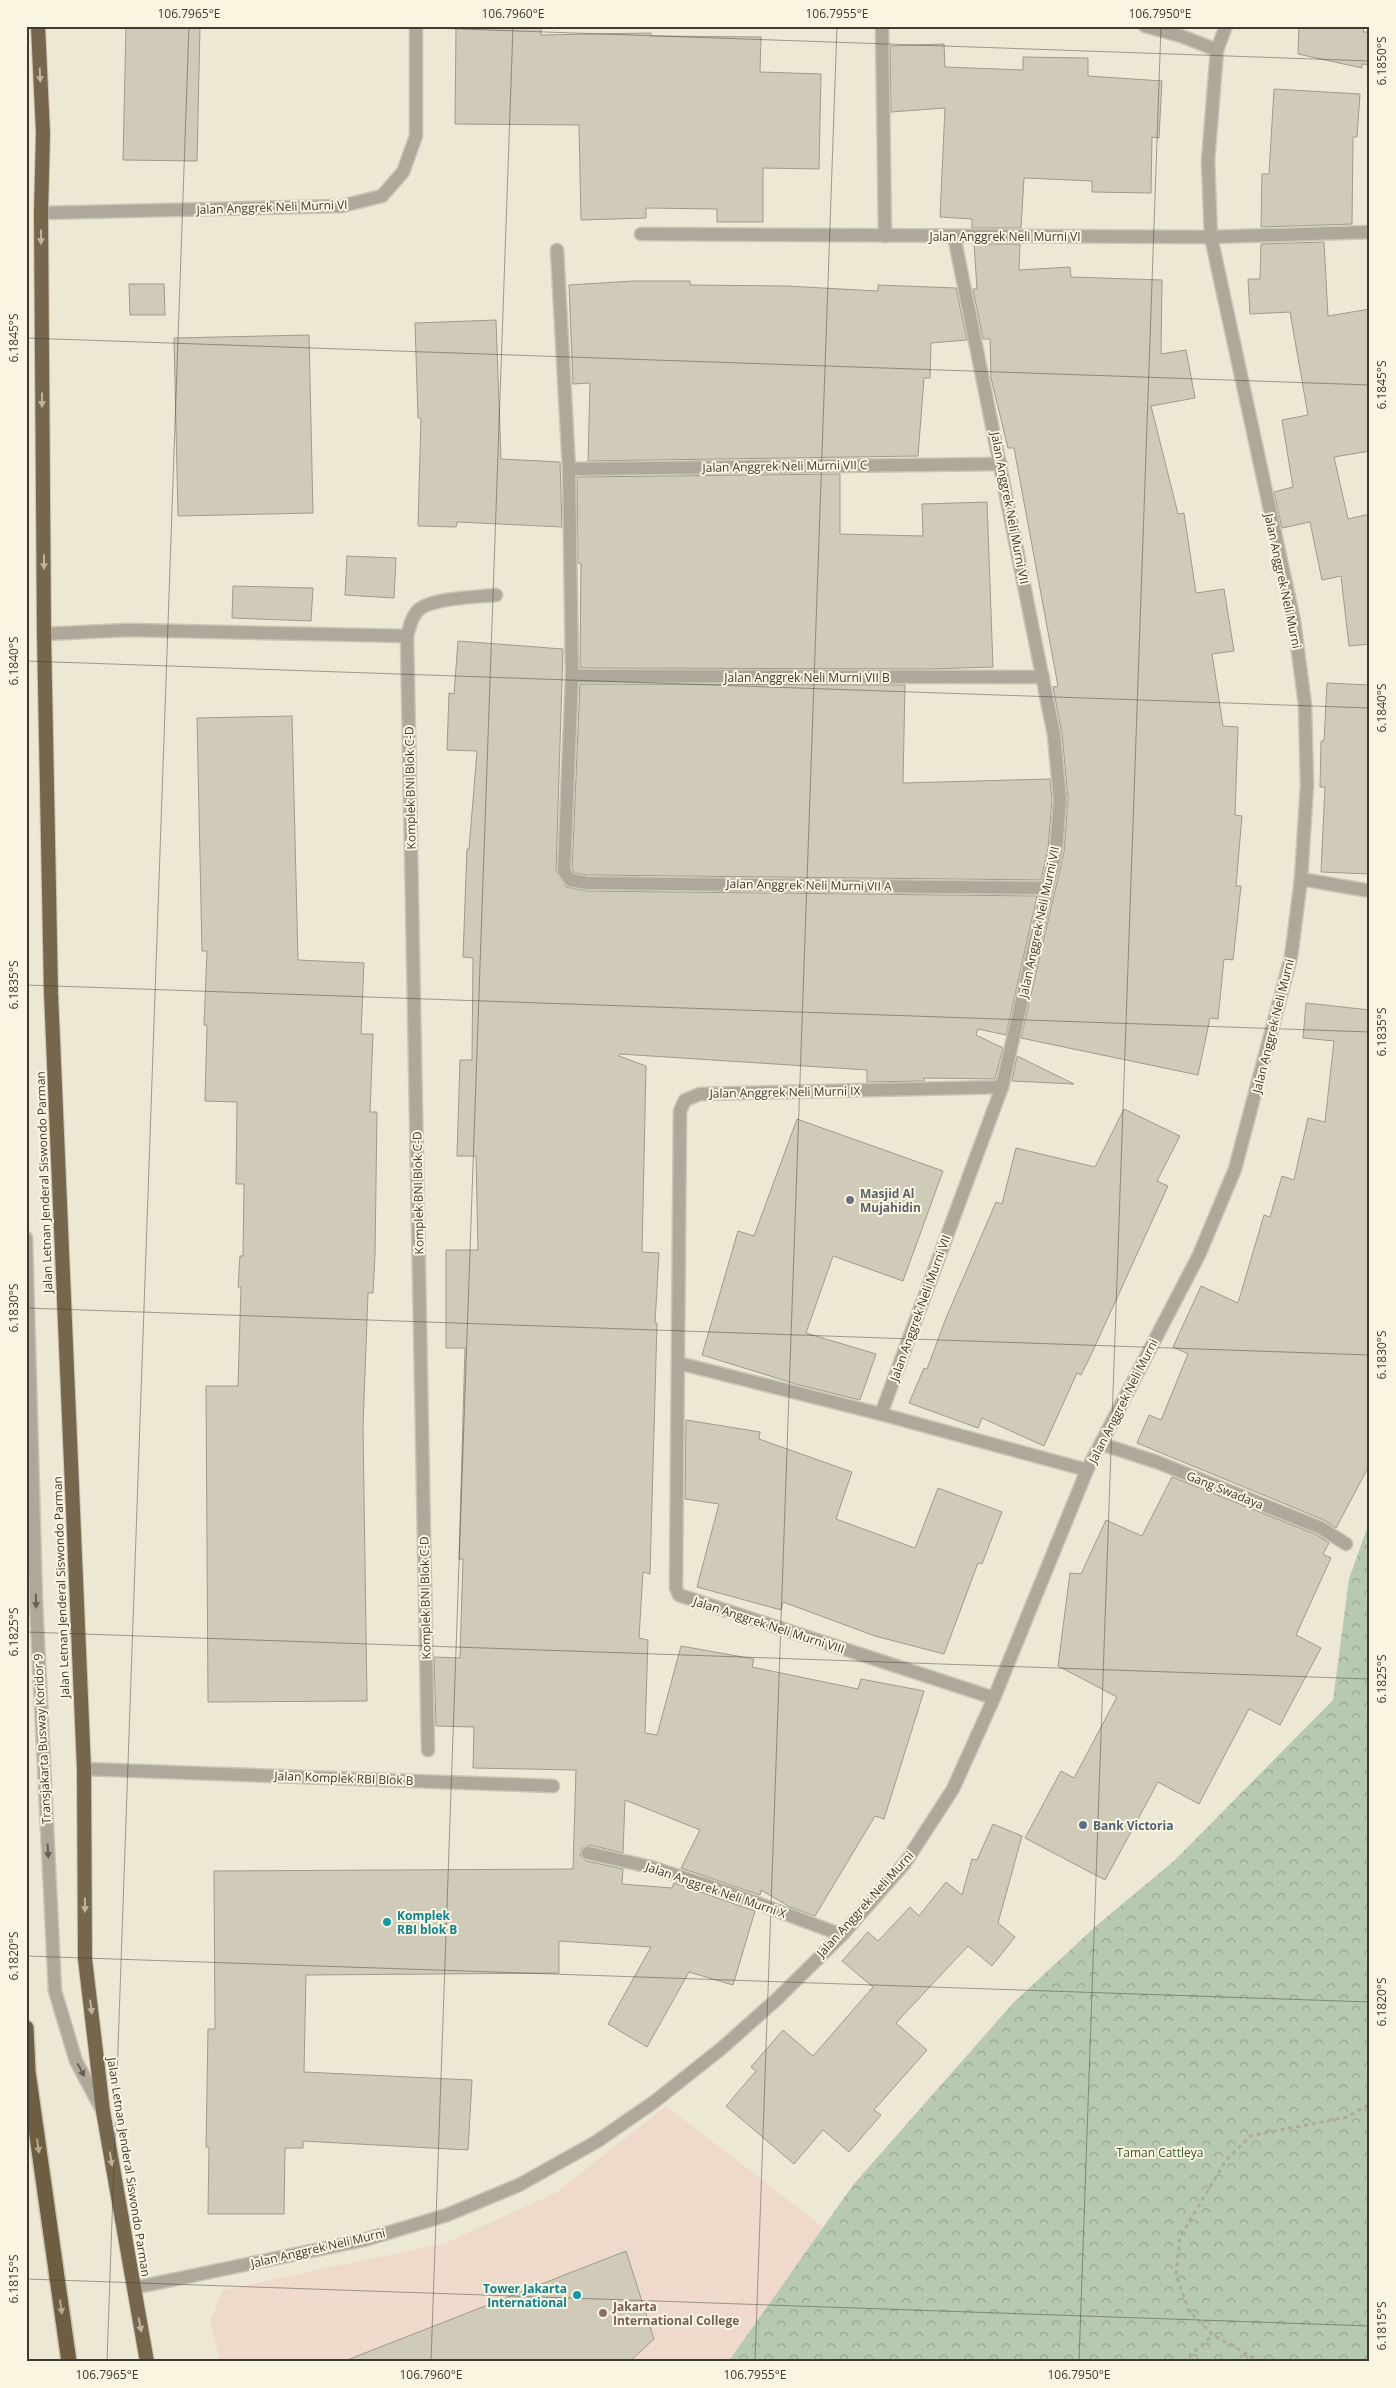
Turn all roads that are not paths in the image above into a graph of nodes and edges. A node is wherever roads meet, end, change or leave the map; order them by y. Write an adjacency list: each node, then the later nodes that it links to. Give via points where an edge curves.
1 (38, 26): 7 (highway, Jalan Letnan Jenderal Siswondo Parman, one-way to 7, via 43,133)
2 (416, 26): 7 (street, Jalan Anggrek Neli Murni VI, via 416,136 404,172 382,196 342,206)
3 (882, 26): 10 (street)
4 (1145, 26): 6 (street)
5 (1226, 26): 6 (street, Jalan Anggrek Neli Murni)
6 (1217, 50): 12 (street, Jalan Anggrek Neli Murni, via 1208,162)
7 (41, 213): 17 (highway, Jalan Letnan Jenderal Siswondo Parman, one-way to 17)
8 (1370, 232): 12 (street, Jalan Anggrek Neli Murni VI)
9 (641, 234): 10 (street, Jalan Anggrek Neli Murni VI)
10 (885, 236): 11 (street, Jalan Anggrek Neli Murni VI)
11 (954, 236): 12 (street, Jalan Anggrek Neli Murni VI); 14 (street, Jalan Anggrek Neli Murni VII)
12 (1211, 237): 21 (street, Jalan Anggrek Neli Murni, via 1294,621 1305,705 1307,785)
13 (557, 250): 15 (street)
14 (1001, 464): 15 (street, Jalan Anggrek Neli Murni VII C); 20 (street, Jalan Anggrek Neli Murni VII)
15 (569, 468): 19 (street)
16 (496, 595): 18 (street, Komplek BNI Blok C-D, via 448,600 421,608 412,620)
17 (44, 634): 18 (street, via 128,630); 33 (highway, Jalan Letnan Jenderal Siswondo Parman, via 51,993)
18 (407, 636): 32 (street, Komplek BNI Blok C-D)
19 (572, 676): 20 (street, Jalan Anggrek Neli Murni VII B); 22 (street, Jalan Anggrek Neli Murni VII A, via 564,871 570,880 586,883)
20 (1043, 677): 22 (street, Jalan Anggrek Neli Murni VII, via 1054,735 1060,800 1056,850)
21 (1301, 878): 23 (street); 28 (street, Jalan Anggrek Neli Murni, via 1291,957 1235,1169 1198,1256)
22 (1048, 888): 24 (street, Jalan Anggrek Neli Murni VII)
23 (1370, 891)
24 (1002, 1087): 26 (street, Jalan Anggrek Neli Murni IX, via 700,1094 685,1100 680,1110); 27 (street, Jalan Anggrek Neli Murni VII)
25 (26, 1238): 38 (street, Transjakarta Busway Koridor 9, one-way to 38, via 36,1602 55,1991 76,2061)
26 (678, 1364): 27 (street); 31 (street, Jalan Anggrek Neli Murni VIII, via 676,1588 679,1595)
27 (882, 1414): 29 (street)
28 (1101, 1444): 29 (street, Jalan Anggrek Neli Murni); 30 (street, Gang Swadaya, via 1157,1462 1312,1525)
29 (1087, 1470): 31 (street, Jalan Anggrek Neli Murni)
30 (1346, 1544)
31 (994, 1698): 36 (street, Jalan Anggrek Neli Murni, via 953,1789 905,1863)
32 (428, 1750)
33 (84, 1769): 34 (street, Jalan Komplek RBI Blok B); 38 (highway, Jalan Letnan Jenderal Siswondo Parman, one-way to 38, via 85,1959)
34 (553, 1786)
35 (588, 1854): 36 (street, Jalan Anggrek Neli Murni X, via 651,1867)
36 (842, 1935): 39 (street, Jalan Anggrek Neli Murni, via 722,2048 654,2102 596,2142 519,2185 447,2215 364,2240)
37 (26, 2028): 40 (highway, one-way to 40, via 28,2072)
38 (103, 2111): 39 (highway, Jalan Letnan Jenderal Siswondo Parman, one-way to 39)
39 (133, 2288): 41 (highway, Jalan Letnan Jenderal Siswondo Parman, one-way to 41)
40 (69, 2362)
41 (147, 2362)

